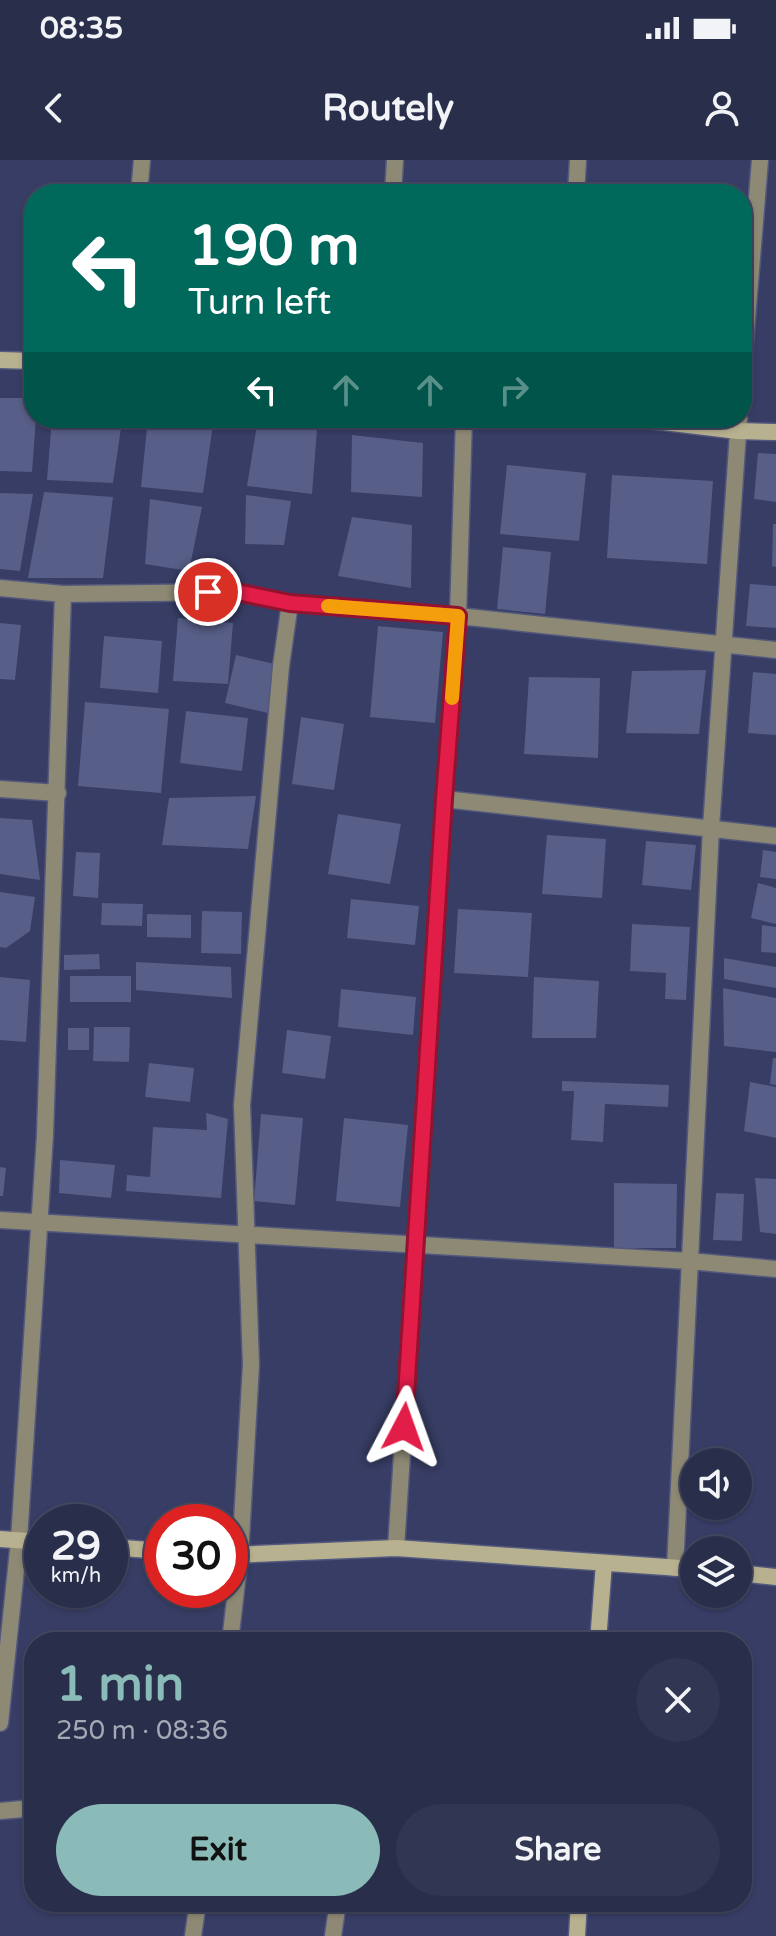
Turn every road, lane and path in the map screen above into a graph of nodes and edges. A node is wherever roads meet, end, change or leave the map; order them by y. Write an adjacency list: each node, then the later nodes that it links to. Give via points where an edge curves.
1 (142, 160): 5 (street)
2 (395, 160): 6 (street)
3 (578, 160): 7 (street)
4 (760, 160): 8 (street)
5 (140, 184)
6 (394, 184)
7 (577, 184)
8 (752, 207)
9 (0, 360): 10 (street)
10 (24, 361)
11 (464, 428): 18 (street)
12 (738, 428): 19 (street)
13 (752, 428): 14 (street)
14 (776, 432)
15 (0, 588): 16 (street)
16 (63, 594): 17 (street, via 237,592); 22 (street)
17 (290, 603): 18 (street); 28 (street, via 242,1105)
18 (458, 616): 19 (street); 23 (street)
19 (725, 646): 20 (street); 24 (street)
20 (776, 650)
21 (0, 789): 22 (street)
22 (58, 793): 27 (street)
23 (444, 799): 24 (street); 29 (street)
24 (711, 828): 25 (street); 30 (street)
25 (776, 836)
26 (0, 1220): 27 (street)
27 (40, 1223): 28 (street); 34 (street)
28 (247, 1235): 29 (street); 32 (street, via 251,1365)
29 (416, 1245): 30 (street); 36 (street)
30 (689, 1261): 31 (street); 39 (street)
31 (776, 1269)
32 (239, 1504)
33 (0, 1539): 34 (street)
34 (19, 1540): 35 (street); 46 (street)
35 (24, 1540)
36 (396, 1548): 37 (street); 38 (street)
37 (248, 1555)
38 (604, 1563): 39 (street); 45 (street)
39 (675, 1568): 40 (street)
40 (680, 1568)
41 (752, 1574): 42 (street)
42 (776, 1577)
43 (232, 1608): 44 (street)
44 (231, 1632)
45 (599, 1632)
46 (4, 1639): 47 (street)
47 (0, 1723)
48 (24, 1809): 49 (street)
49 (0, 1811)
50 (197, 1912): 53 (street)
51 (337, 1912): 54 (street)
52 (578, 1912): 55 (street)
53 (193, 1936)
54 (333, 1936)
55 (577, 1936)

